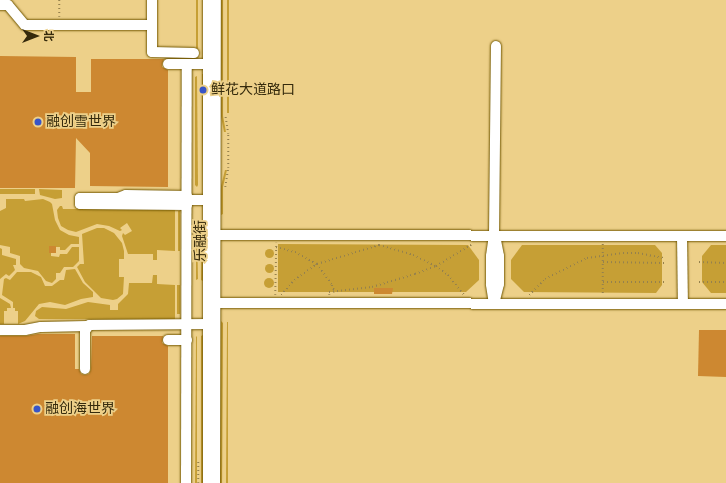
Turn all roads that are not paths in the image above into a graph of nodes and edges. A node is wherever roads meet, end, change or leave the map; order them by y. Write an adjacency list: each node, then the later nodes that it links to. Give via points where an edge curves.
1 (152, 0): 5 (street)
2 (208, 0): 10 (street, 乐融街)
3 (216, 0): 10 (street, 乐融街)
4 (0, 5): 5 (street, via 8,5 25,25)
5 (152, 25): 7 (street, via 152,52)
6 (496, 46): 14 (street)
7 (194, 52)
8 (168, 64): 9 (street)
9 (188, 64): 10 (street); 11 (street)
10 (212, 64): 12 (street, 乐融街); 13 (street, 乐融街)
11 (187, 200): 11 (street, via 126,195 118,198 80,198 80,204); 12 (street); 21 (street)
12 (208, 200): 13 (street, 乐融街)
13 (212, 235): 14 (street); 17 (street, 乐融街)
14 (494, 235): 15 (street); 18 (street, via 499,256 499,284)
15 (682, 236): 16 (street); 19 (street)
16 (726, 236)
17 (212, 303): 18 (street); 22 (street, 乐融街); 30 (street, 乐融街)
18 (494, 304): 19 (street)
19 (683, 304): 20 (street)
20 (726, 304)
21 (187, 324): 22 (street); 23 (street); 26 (street)
22 (208, 324): 29 (street, 乐融街)
23 (87, 326): 24 (street); 27 (street)
24 (0, 330)
25 (168, 340): 26 (street)
26 (187, 340): 28 (street)
27 (85, 369)
28 (186, 483)
29 (208, 483)
30 (215, 483)

